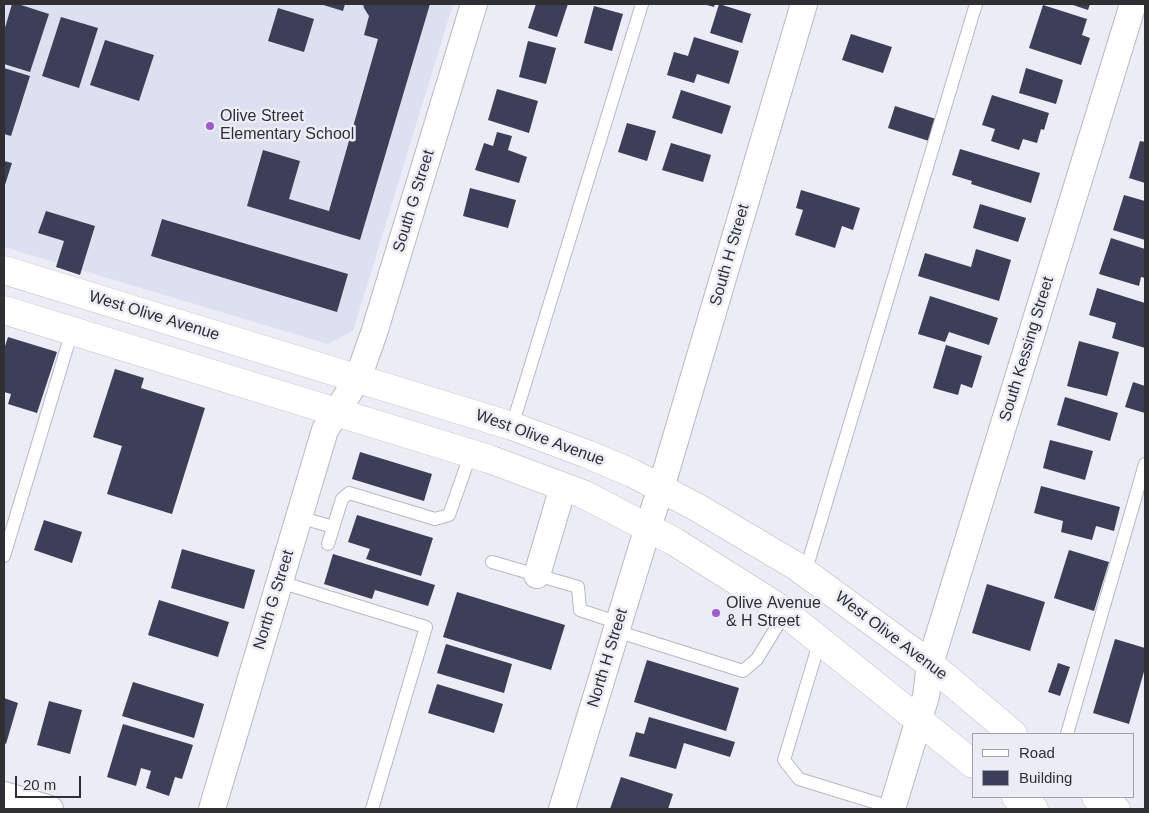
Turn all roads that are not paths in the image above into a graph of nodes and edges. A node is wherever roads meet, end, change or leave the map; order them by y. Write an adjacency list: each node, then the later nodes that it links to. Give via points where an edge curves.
1 (474, 4): 10 (street, South G Street, via 374,333)
2 (642, 4): 11 (lane)
3 (804, 4): 15 (street, South H Street)
4 (976, 4): 21 (lane)
5 (1134, 4): 27 (street, South Kessing Street)
6 (4, 270): 8 (main road, West Olive Avenue)
7 (4, 310): 9 (main road, West Olive Avenue)
8 (181, 324): 9 (main road, via 131,331 85,318 74,323); 10 (main road, West Olive Avenue)
9 (72, 331): 10 (main road, West Olive Avenue); 19 (lane)
10 (347, 395): 11 (main road, West Olive Avenue); 12 (main road, West Olive Avenue); 16 (street, North G Street, via 325,430)
11 (512, 426): 15 (main road, West Olive Avenue, via 586,454)
12 (472, 454): 14 (main road, West Olive Avenue); 17 (lane, via 449,515 435,519 349,492 342,499)
13 (1145, 464): 30 (lane)
14 (563, 486): 15 (main road, West Olive Avenue, via 583,494); 22 (street)
15 (654, 507): 21 (main road, West Olive Avenue, via 746,536); 24 (main road, West Olive Avenue, via 706,560); 25 (street, North H Street)
16 (299, 517): 17 (lane); 23 (street, North G Street)
17 (334, 528): 18 (lane)
18 (328, 544)
19 (4, 556)
20 (492, 562): 22 (lane)
21 (805, 573): 27 (main road, West Olive Avenue)
22 (538, 575): 25 (lane, via 578,587 580,610)
23 (280, 582): 36 (street, North G Street); 37 (lane, via 426,627)
24 (785, 612): 25 (lane, via 757,659 743,671); 26 (main road, West Olive Avenue)
25 (617, 627): 38 (street, North H Street)
26 (820, 640): 28 (main road, West Olive Avenue); 39 (lane, via 784,760 799,779)
27 (930, 664): 28 (street, South Kessing Street); 29 (main road, West Olive Avenue)
28 (923, 708): 31 (main road, West Olive Avenue); 39 (street, South Kessing Street)
29 (1012, 733)
30 (1067, 733)
31 (972, 763)
32 (4, 795): 35 (street)
33 (1018, 798): 40 (main road)
34 (1098, 798): 41 (main road)
35 (50, 809)
36 (212, 809)
37 (372, 809)
38 (562, 809)
39 (892, 809)
40 (1034, 809)
41 (1116, 809)

